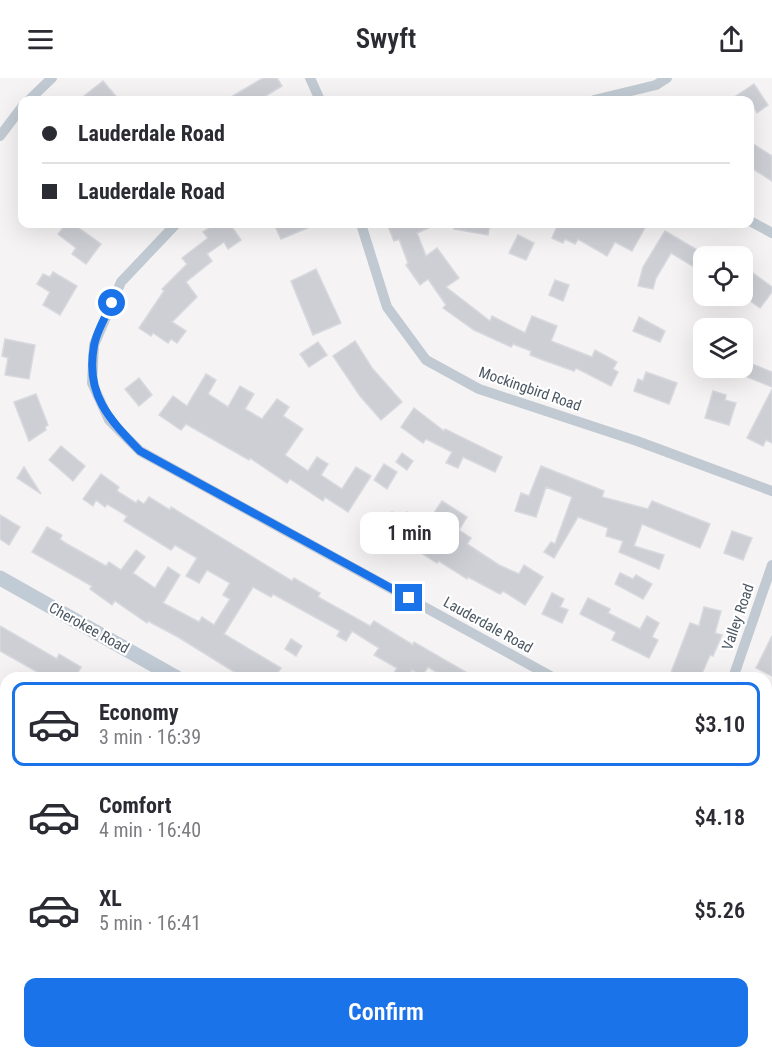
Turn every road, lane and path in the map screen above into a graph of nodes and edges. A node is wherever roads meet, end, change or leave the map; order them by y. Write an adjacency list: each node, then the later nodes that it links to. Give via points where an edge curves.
1 (52, 78): 4 (street)
2 (310, 78): 5 (street)
3 (667, 78): 6 (street, via 656,85)
4 (33, 96)
5 (318, 96)
6 (611, 96)
7 (18, 112): 8 (street)
8 (0, 136)
9 (754, 224): 12 (street)
10 (172, 228): 17 (street, Lauderdale Road, via 121,282 94,345 92,383 109,420 140,451)
11 (362, 228): 13 (street, Mockingbird Road, via 387,307 426,360 479,389)
12 (772, 233)
13 (772, 491)
14 (772, 565): 18 (street, Valley Road)
15 (0, 578): 16 (street, Cherokee Road)
16 (166, 672)
17 (543, 672)
18 (735, 672)

